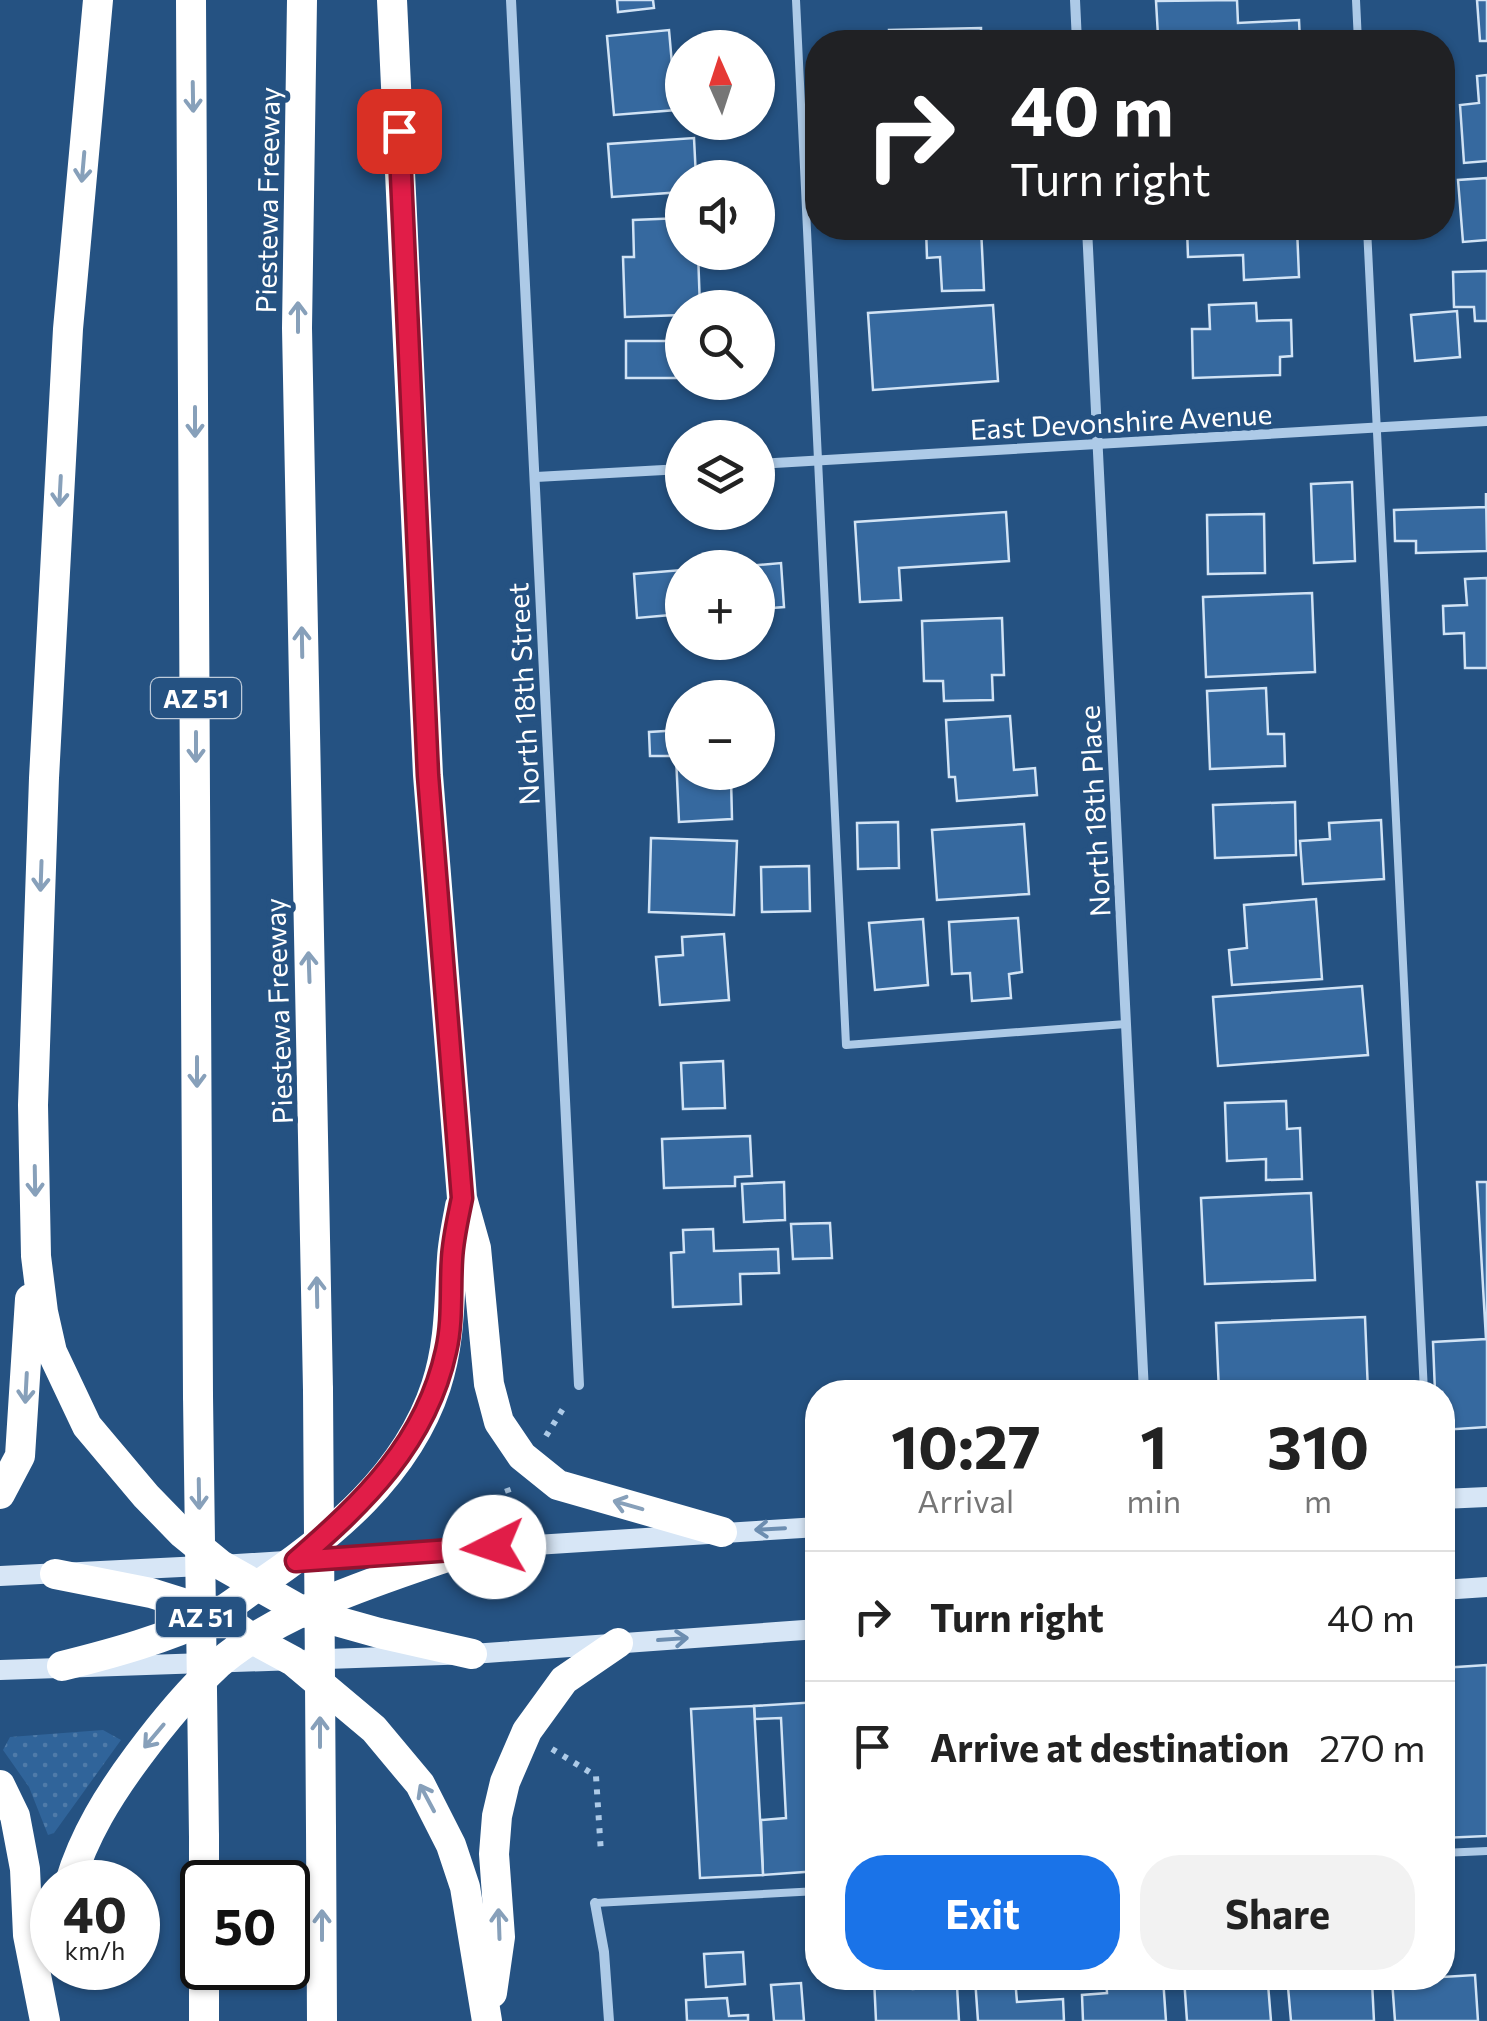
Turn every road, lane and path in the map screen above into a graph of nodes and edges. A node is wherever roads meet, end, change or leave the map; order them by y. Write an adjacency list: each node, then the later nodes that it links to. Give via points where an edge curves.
1 (98, 0): 24 (highway, one-way to 24, via 68,329 44,778)
2 (191, 0): 58 (highway, AZ 51, one-way to 58, bridge)
3 (302, 0): 65 (highway, Piestewa Freeway, one-way to 3, bridge, via 318,1390 297,328)
4 (392, 0): 23 (highway, via 428,775)
5 (511, 0): 21 (street, North 18th Street)
6 (796, 0): 11 (lane)
7 (1075, 0): 9 (street)
8 (1356, 0): 10 (lane)
9 (1076, 30)
10 (1357, 30)
11 (805, 197)
12 (807, 240): 18 (lane)
13 (1088, 240): 17 (street, North 18th Place)
14 (1369, 240): 16 (lane)
15 (1487, 421): 16 (street, East Devonshire Avenue)
16 (1378, 428): 17 (street, East Devonshire Avenue); 26 (lane)
17 (1099, 445): 18 (street, East Devonshire Avenue); 22 (street, North 18th Place)
18 (817, 460): 19 (street, East Devonshire Avenue); 22 (lane, via 846,1045)
19 (775, 463)
20 (665, 470): 21 (street)
21 (536, 477): 27 (street, North 18th Street)
22 (1126, 1024): 25 (street, North 18th Place)
23 (462, 1198): 33 (highway, one-way to 23, via 558,1484 522,1456 499,1422 490,1384 476,1248); 35 (highway, via 446,1350 416,1433 374,1489)
24 (36, 1256): 29 (highway, one-way to 29, via 20,1456); 36 (highway, via 52,1352 86,1426 146,1496)
25 (1143, 1380)
26 (1423, 1380)
27 (579, 1385): 28 (path)
28 (543, 1441)
29 (0, 1494)
30 (1487, 1497): 31 (main road)
31 (1455, 1498)
32 (805, 1528): 33 (main road, one-way to 33)
33 (722, 1532): 34 (main road)
34 (473, 1548): 35 (main road); 42 (highway)
35 (296, 1561): 36 (main road); 39 (highway)
36 (221, 1565): 37 (main road); 39 (highway)
37 (56, 1574): 38 (main road); 43 (highway, via 151,1592)
38 (0, 1576)
39 (256, 1586): 42 (highway); 43 (highway)
40 (1487, 1587): 41 (main road)
41 (1455, 1589)
42 (304, 1612): 45 (highway); 47 (highway)
43 (218, 1614): 45 (highway); 50 (highway, via 132,1648)
44 (805, 1629): 46 (main road, one-way to 44)
45 (254, 1640): 48 (highway); 49 (highway)
46 (618, 1644): 47 (main road); 66 (highway, one-way to 46, via 500,1936 496,1816 505,1782 527,1731 564,1680)
47 (472, 1654): 48 (main road)
48 (292, 1660): 49 (main road); 66 (highway, one-way to 48, via 464,1887 420,1784 374,1728)
49 (219, 1664): 50 (main road); 57 (highway, one-way to 57, via 119,1782)
50 (62, 1666): 51 (main road)
51 (0, 1670)
52 (542, 1743): 55 (path, via 596,1776)
53 (0, 1785): 63 (highway, via 15,1816)
54 (1487, 1851): 56 (lane)
55 (600, 1853)
56 (1455, 1853)
57 (79, 1860)
58 (204, 1860)
59 (805, 1892): 60 (lane)
60 (596, 1902): 67 (street)
61 (51, 1990): 63 (highway)
62 (204, 1990): 64 (highway)
63 (46, 2021)
64 (204, 2021)
65 (322, 2021)
66 (488, 2021)
67 (609, 2021)

